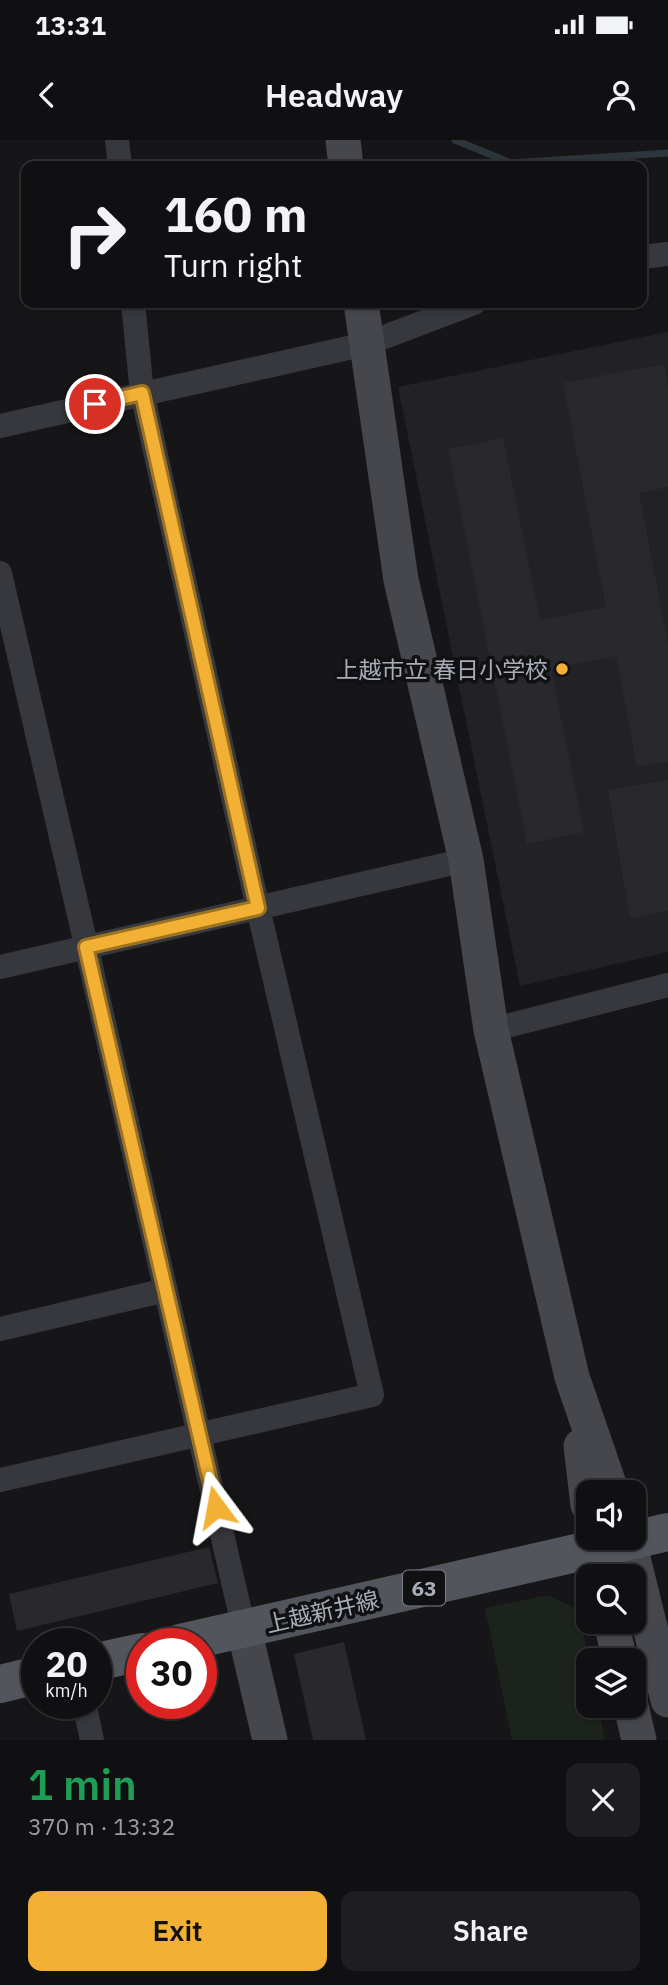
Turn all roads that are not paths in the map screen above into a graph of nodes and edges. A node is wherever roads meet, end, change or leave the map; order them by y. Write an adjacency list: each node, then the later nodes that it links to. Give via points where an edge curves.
1 (117, 140): 3 (street)
2 (343, 140): 4 (street)
3 (119, 161)
4 (345, 161)
5 (668, 254): 6 (street)
6 (647, 256)
7 (134, 308): 11 (street)
8 (362, 308): 10 (street)
9 (461, 308): 10 (street)
10 (366, 344): 11 (street); 14 (street, via 401,580)
11 (142, 393): 12 (street); 15 (street)
12 (0, 426)
13 (0, 573): 16 (street)
14 (466, 860): 15 (street); 19 (street)
15 (258, 908): 16 (street); 23 (street, via 372,1395)
16 (86, 947): 17 (street); 20 (street)
17 (0, 967)
18 (668, 985): 19 (street)
19 (491, 1030): 22 (street)
20 (166, 1290): 21 (street); 23 (street)
21 (0, 1329)
22 (572, 1377): 25 (street); 26 (street)
23 (199, 1434): 24 (street); 31 (street)
24 (0, 1480)
25 (585, 1480)
26 (608, 1480)
27 (668, 1532): 28 (main road, 上越新井線 / 63)
28 (646, 1538)
29 (604, 1550): 31 (main road, 上越新井線 / 63)
30 (609, 1550): 35 (street)
31 (244, 1629): 32 (main road, 上越新井線 / 63); 39 (street)
32 (217, 1635)
33 (21, 1679): 34 (main road)
34 (0, 1684)
35 (668, 1700)
36 (634, 1718): 40 (street)
37 (87, 1719): 38 (street)
38 (92, 1740)
39 (270, 1740)
40 (639, 1740)

